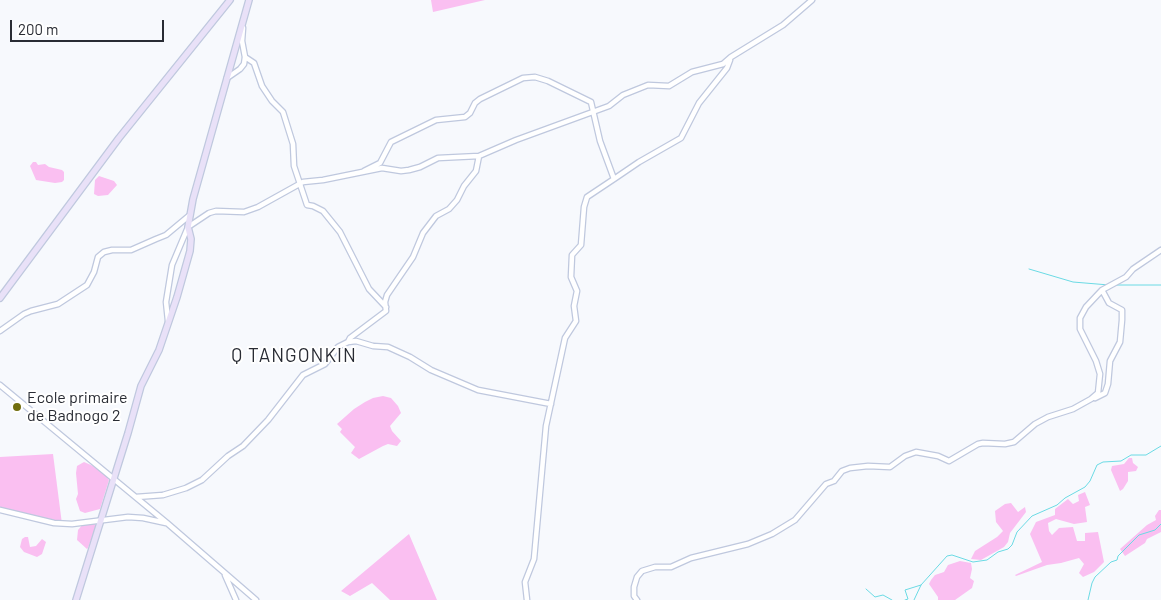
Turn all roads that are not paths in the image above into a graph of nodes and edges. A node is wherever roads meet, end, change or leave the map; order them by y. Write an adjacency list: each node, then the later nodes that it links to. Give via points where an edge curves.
1 (230, 0): 17 (street, via 119,138)
2 (249, 0): 4 (street)
3 (812, 0): 6 (street, via 783,25)
4 (243, 22): 5 (street, via 242,41); 7 (street)
5 (246, 57): 7 (street, via 240,69); 12 (street, via 254,63 262,86 283,112 293,144)
6 (731, 57): 8 (street, via 723,64 692,72 669,86 648,85); 11 (street, via 699,103 681,138)
7 (227, 78): 13 (street)
8 (593, 111): 9 (street); 10 (street, via 592,102 588,99 548,81 523,78 480,99 465,117 436,120 391,142 380,163); 11 (street)
9 (479, 156): 10 (street, via 438,158 420,167 401,171 382,168); 18 (street, via 476,171 457,200 436,216 423,233 413,257 387,295)
10 (364, 171): 12 (street)
11 (614, 179): 24 (street, via 587,197 584,207 581,245 572,255 571,277 577,291 576,321 565,338)
12 (299, 184): 14 (street, via 258,207 244,212 216,211); 18 (street, via 307,205 323,211 340,232 369,289)
13 (190, 215): 14 (street); 20 (street, via 166,235 131,250 104,252 98,257 87,285 58,304 24,314)
14 (188, 227): 19 (street, via 190,250); 19 (street, via 169,277)
15 (1161, 250): 16 (street)
16 (1102, 290): 23 (street, via 1086,307 1079,324 1100,374 1098,393); 23 (street, via 1109,303 1122,310 1120,342 1110,361 1105,393)
17 (0, 298)
18 (386, 307): 21 (street, via 383,314)
19 (168, 326): 25 (street, via 141,386)
20 (0, 331)
21 (348, 342): 24 (street, via 388,347 478,390); 26 (street, via 338,347 325,364 304,375 243,446 202,480 163,495)
22 (0, 385): 25 (street)
23 (1091, 399): 35 (street, via 1037,423 1014,442 978,444 949,461 916,452 890,467 868,466 842,471 820,490 795,520 772,534 671,567 642,571 634,587)
24 (551, 404): 34 (street, via 544,442 534,559 525,582)
25 (113, 478): 26 (street); 28 (street)
26 (136, 497): 29 (street)
27 (0, 510): 28 (street, via 54,523)
28 (101, 520): 29 (street, via 128,517); 31 (street)
29 (167, 523): 30 (street)
30 (224, 574): 32 (street); 33 (street)
31 (76, 600)
32 (236, 600)
33 (256, 600)
34 (527, 600)
35 (637, 600)

